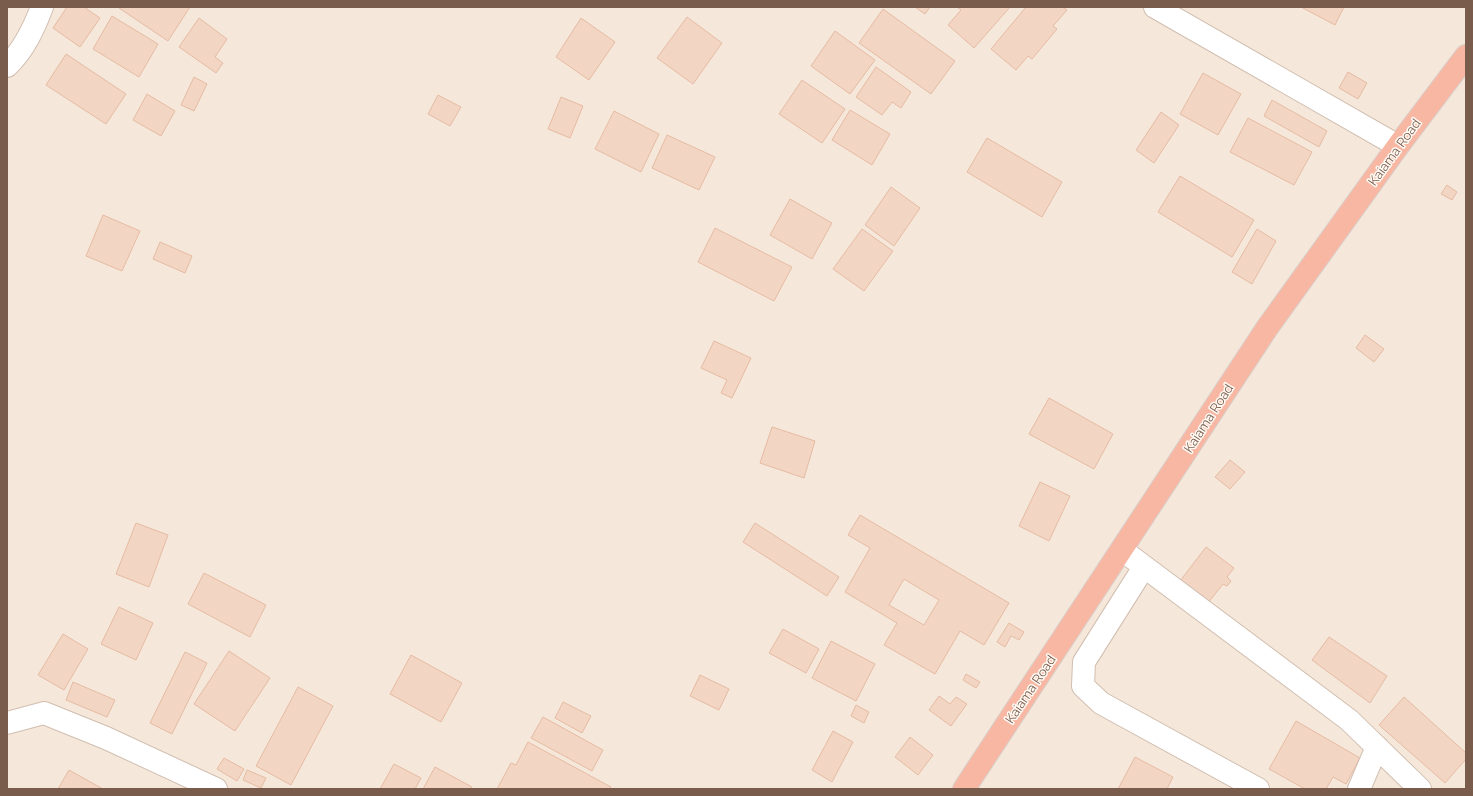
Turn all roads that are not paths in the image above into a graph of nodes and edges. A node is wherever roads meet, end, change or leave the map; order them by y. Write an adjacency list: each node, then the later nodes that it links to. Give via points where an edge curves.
1 (42, 7): 4 (street, via 17,57)
2 (1155, 7): 5 (street)
3 (1466, 56): 5 (highway, Kaiama Road)
4 (7, 66)
5 (1398, 146): 6 (highway, Kaiama Road, via 1267,328)
6 (1122, 550): 7 (street); 11 (highway, Kaiama Road)
7 (1144, 567): 9 (street, via 1350,720); 12 (street, via 1084,662 1083,686 1100,703)
8 (7, 723): 10 (street, via 44,714 106,738)
9 (1377, 747): 13 (street); 14 (street)
10 (216, 789)
11 (964, 789)
12 (1258, 789)
13 (1359, 789)
14 (1420, 789)

